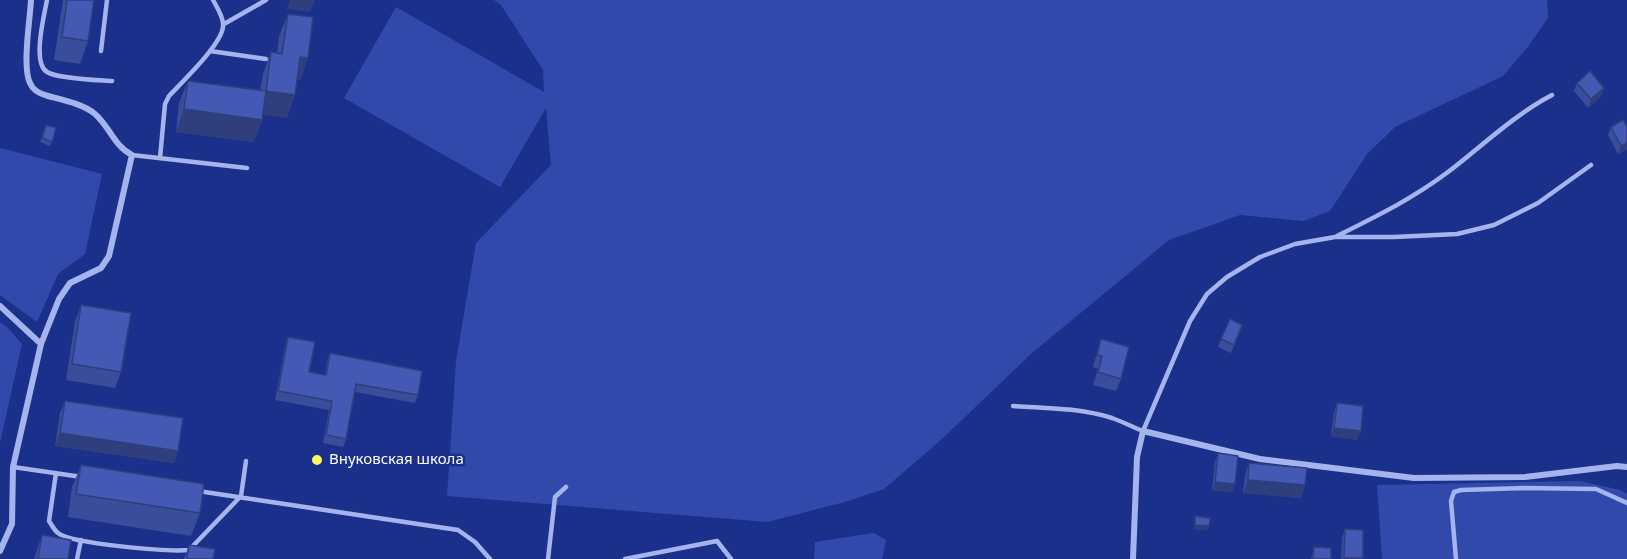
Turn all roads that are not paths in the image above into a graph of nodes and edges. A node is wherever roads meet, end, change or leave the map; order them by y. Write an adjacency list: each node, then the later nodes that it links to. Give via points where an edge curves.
1 (31, 0): 14 (street, via 26,72 31,85 39,93 94,113 118,146)
2 (47, 0): 10 (lane, via 40,52 45,71)
3 (107, 0): 7 (lane)
4 (213, 0): 6 (lane)
5 (266, 0): 6 (lane)
6 (224, 24): 8 (lane)
7 (100, 51)
8 (210, 51): 9 (lane); 11 (lane)
9 (266, 59)
10 (112, 81)
11 (176, 88): 12 (lane); 15 (lane, via 165,104)
12 (187, 89)
13 (1552, 95): 18 (lane, via 1533,105 1405,202)
14 (132, 155): 15 (lane); 20 (street, via 109,256 101,268 70,283 59,299)
15 (160, 159): 17 (lane)
16 (1591, 165): 18 (lane, via 1538,203 1494,225 1457,234)
17 (247, 168)
18 (1335, 237): 22 (lane, via 1295,244 1260,257 1207,294 1190,321)
19 (0, 306): 20 (street)
20 (41, 344): 24 (street)
21 (1013, 406): 22 (lane, via 1092,413)
22 (1143, 431): 25 (street, via 1260,459 1414,478 1525,477); 41 (street, via 1137,457)
23 (246, 461): 30 (lane)
24 (13, 467): 26 (lane); 33 (street, via 12,524)
25 (1627, 467)
26 (56, 473): 27 (lane); 32 (lane, via 49,521 59,534)
27 (90, 478)
28 (566, 487): 38 (lane, via 555,497)
29 (194, 490): 30 (lane)
30 (241, 496): 34 (lane, via 189,550); 37 (lane, via 458,530)
31 (1627, 502): 42 (lane, via 1596,489 1461,489 1454,492 1451,501)
32 (81, 540): 34 (lane); 35 (lane)
33 (0, 551)
34 (173, 551): 36 (lane)
35 (77, 559)
36 (173, 559)
37 (490, 559)
38 (548, 559)
39 (625, 559): 40 (lane, via 717,541)
40 (731, 559)
41 (1134, 559)
42 (1456, 559)

